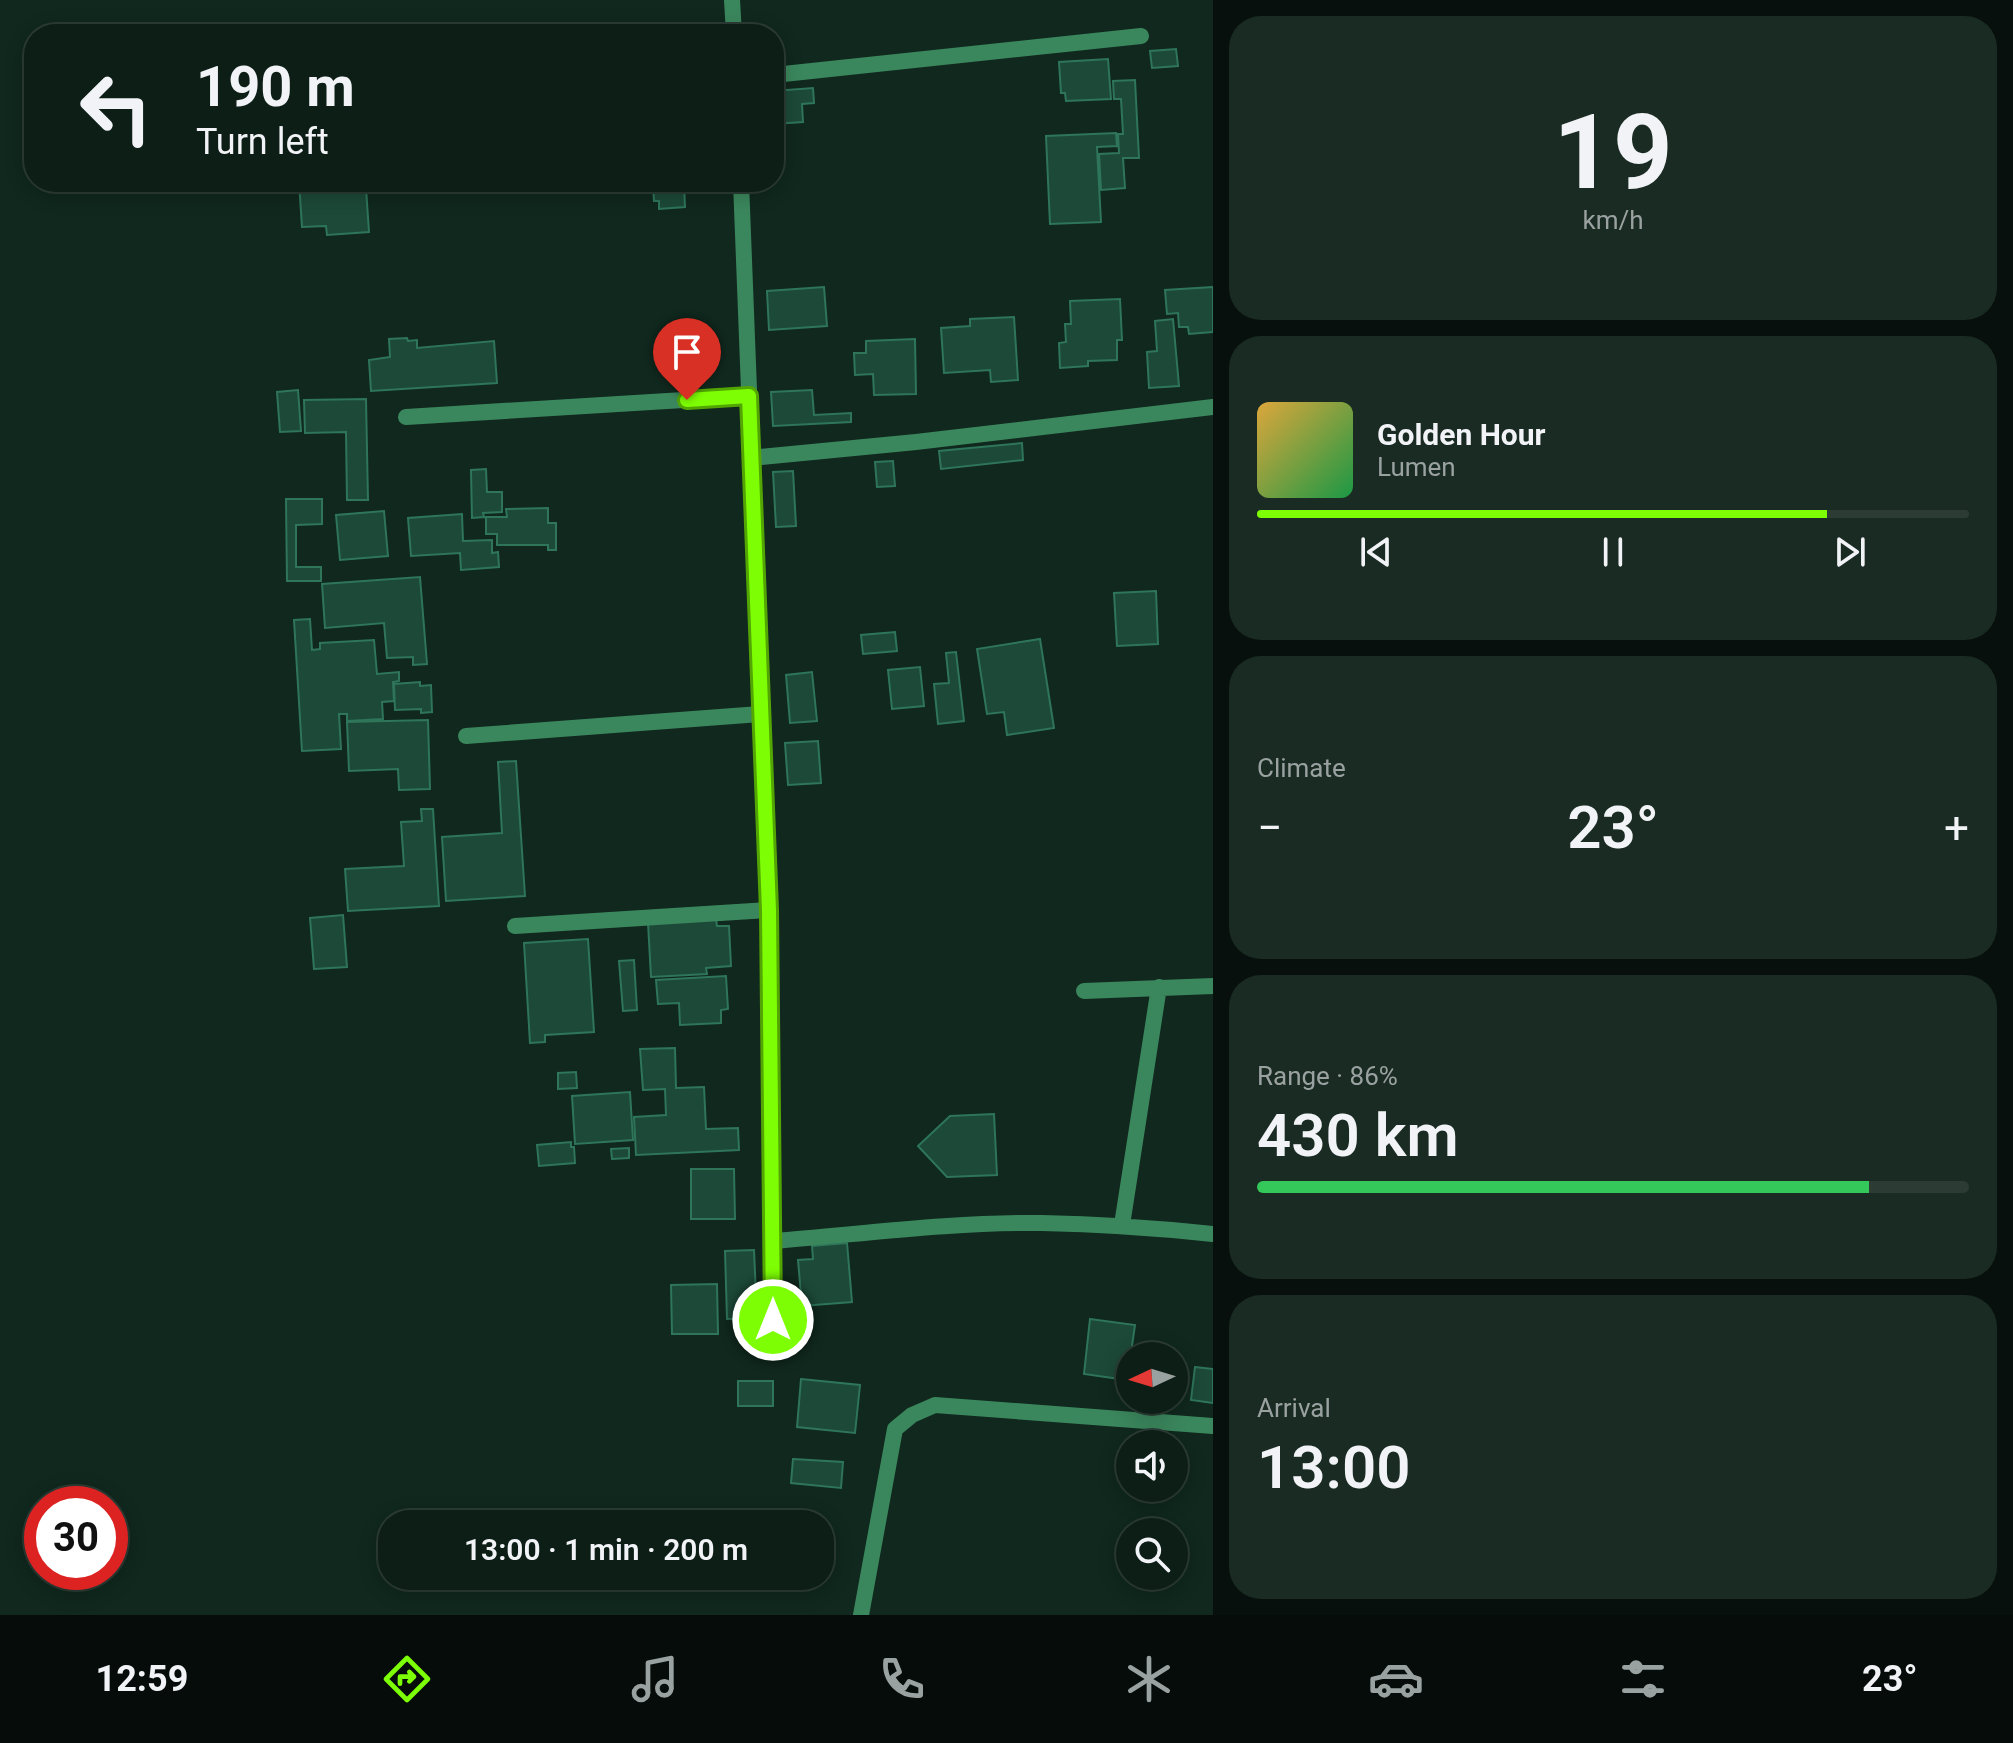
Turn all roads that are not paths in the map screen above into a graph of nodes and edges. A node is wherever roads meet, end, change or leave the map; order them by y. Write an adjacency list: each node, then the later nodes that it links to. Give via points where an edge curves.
1 (732, 0): 2 (street)
2 (733, 24)
3 (1141, 36): 4 (street)
4 (784, 74)
5 (741, 192): 6 (street)
6 (749, 396): 8 (street); 9 (street)
7 (1213, 407): 9 (street)
8 (406, 417)
9 (750, 458): 10 (street)
10 (760, 714): 11 (street); 12 (street)
11 (466, 736)
12 (769, 910): 13 (street); 19 (street)
13 (515, 926)
14 (1213, 986): 15 (street)
15 (1159, 987): 16 (street); 17 (street)
16 (1084, 991)
17 (1122, 1225): 18 (street); 19 (street, via 1039,1223)
18 (1213, 1234)
19 (774, 1241): 20 (street)
20 (773, 1346)
21 (1213, 1426): 22 (street, via 935,1405 912,1415 895,1429)
22 (861, 1615)

